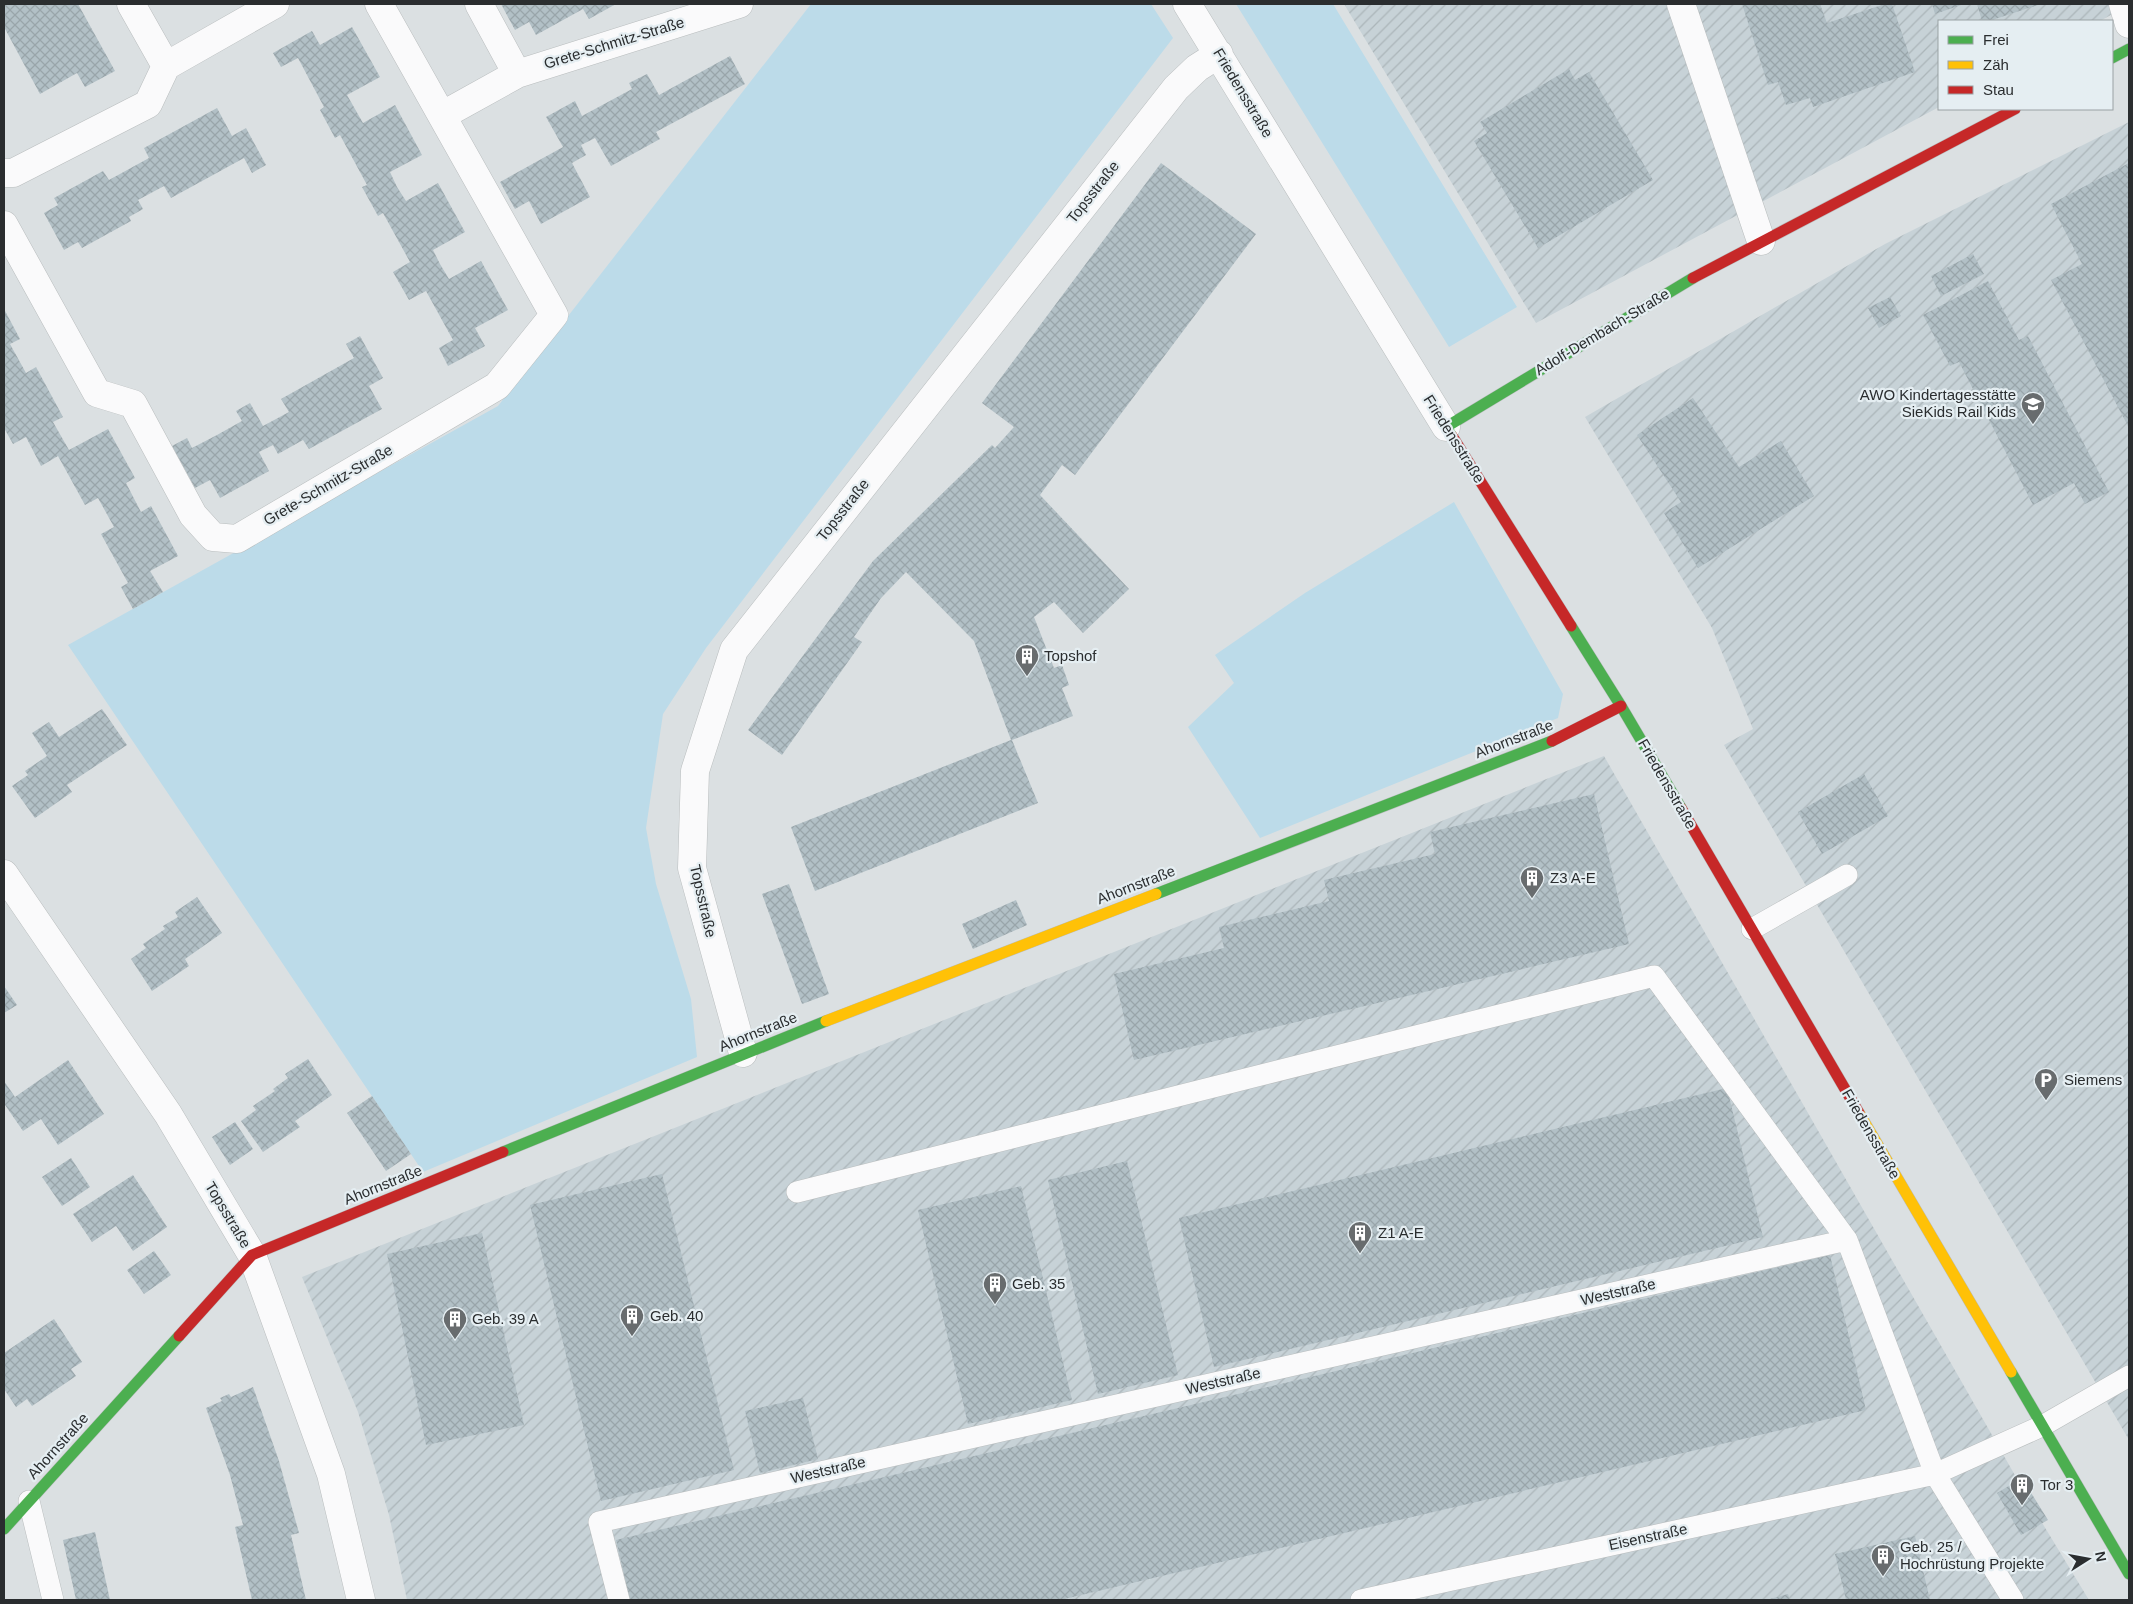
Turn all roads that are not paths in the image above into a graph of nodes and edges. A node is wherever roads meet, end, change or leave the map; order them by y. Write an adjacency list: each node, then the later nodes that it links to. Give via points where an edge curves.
1 (131, 4): 13 (street)
2 (275, 4): 13 (street)
3 (379, 4): 16 (street, Grete-Schmitz-Straße)
4 (479, 4): 14 (street)
5 (739, 4): 14 (street, Grete-Schmitz-Straße)
6 (1187, 4): 11 (street, Friedensstraße)
7 (1681, 4): 19 (street)
8 (2123, 4): 9 (street)
9 (2129, 24)
10 (2129, 49): 12 (main road)
11 (1219, 54): 20 (street, Friedensstraße); 25 (street, Topsstraße, via 1197,68 1176,88 734,650 695,771 692,868)
12 (2113, 57)
13 (166, 66): 17 (street, via 148,104 13,173)
14 (517, 74): 16 (street, Grete-Schmitz-Straße)
15 (2013, 110): 19 (main road, Adolf-Dembach-Straße)
16 (443, 115): 18 (street, Grete-Schmitz-Straße, via 554,315 497,386 237,539 213,537 193,515 133,404 97,393)
17 (4, 173)
18 (4, 226)
19 (1761, 241): 20 (main road, Adolf-Dembach-Straße, via 1678,287)
20 (1446, 427): 21 (main road, Friedensstraße)
21 (1621, 706): 24 (main road, Friedensstraße); 25 (main road, Ahornstraße, via 1565,736)
22 (4, 874): 28 (street, Topsstraße, via 168,1114)
23 (1847, 875): 24 (lane)
24 (1752, 929): 30 (main road, Friedensstraße)
25 (743, 1053): 28 (main road, Ahornstraße)
26 (796, 1192): 27 (lane, via 1654,976)
27 (1847, 1240): 31 (lane); 37 (lane, Weststraße, via 600,1522)
28 (252, 1256): 32 (main road, Ahornstraße); 36 (street, Topsstraße, via 331,1474)
29 (2129, 1376): 30 (lane, Eisenstraße)
30 (2042, 1426): 31 (lane, Eisenstraße); 34 (main road, Friedensstraße)
31 (1935, 1474): 38 (lane, Eisenstraße); 39 (lane)
32 (29, 1501): 33 (main road, Ahornstraße); 35 (lane)
33 (4, 1529)
34 (2129, 1574)
35 (53, 1600)
36 (361, 1600)
37 (619, 1600)
38 (1361, 1600)
39 (2014, 1600)

